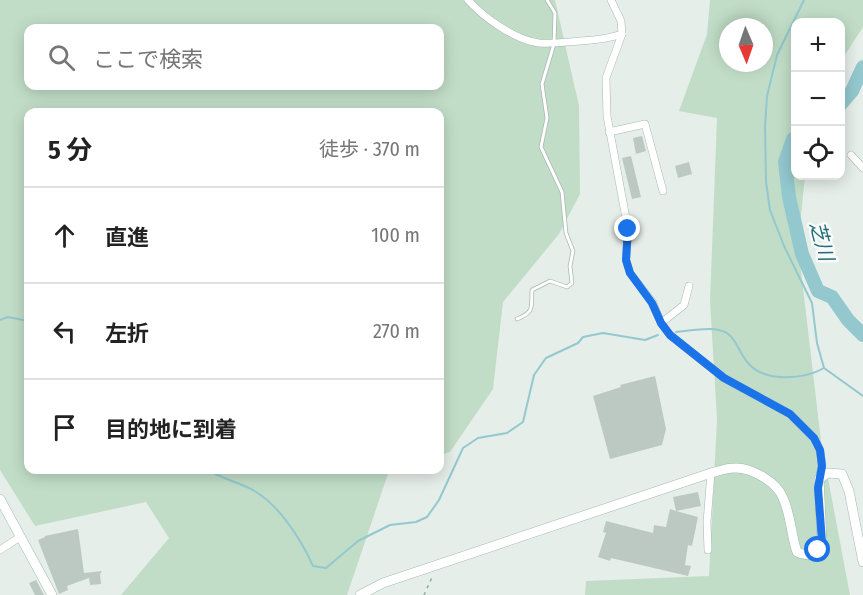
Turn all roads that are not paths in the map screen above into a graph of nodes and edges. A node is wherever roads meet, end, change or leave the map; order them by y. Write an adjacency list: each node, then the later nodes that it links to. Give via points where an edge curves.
1 (468, 0): 5 (street, via 482,16 524,39)
2 (547, 0): 5 (lane, via 555,13)
3 (610, 0): 4 (street, via 621,21)
4 (622, 34): 5 (street, via 606,40); 6 (street, via 606,78)
5 (554, 44): 11 (lane, via 542,84 547,118 541,147 562,192 566,233 573,251 572,283 567,287 550,281 532,290 531,310)
6 (609, 132): 9 (street, via 645,124); 12 (street, via 628,229 626,260)
7 (851, 155): 8 (street)
8 (863, 168)
9 (663, 191)
10 (689, 286): 12 (street, via 684,305)
11 (518, 319)
12 (661, 323): 14 (street, via 670,335 724,378 790,414 803,426 820,450)
13 (711, 473): 14 (street, via 735,467 745,469 780,491 797,552 803,555 812,555 822,542); 18 (street); 21 (street, via 383,583)
14 (819, 479): 19 (street, via 828,473 842,474)
15 (0, 499): 16 (street)
16 (20, 537): 17 (street); 20 (street)
17 (0, 550)
18 (708, 550)
19 (863, 562)
20 (52, 595)
21 (360, 595)

